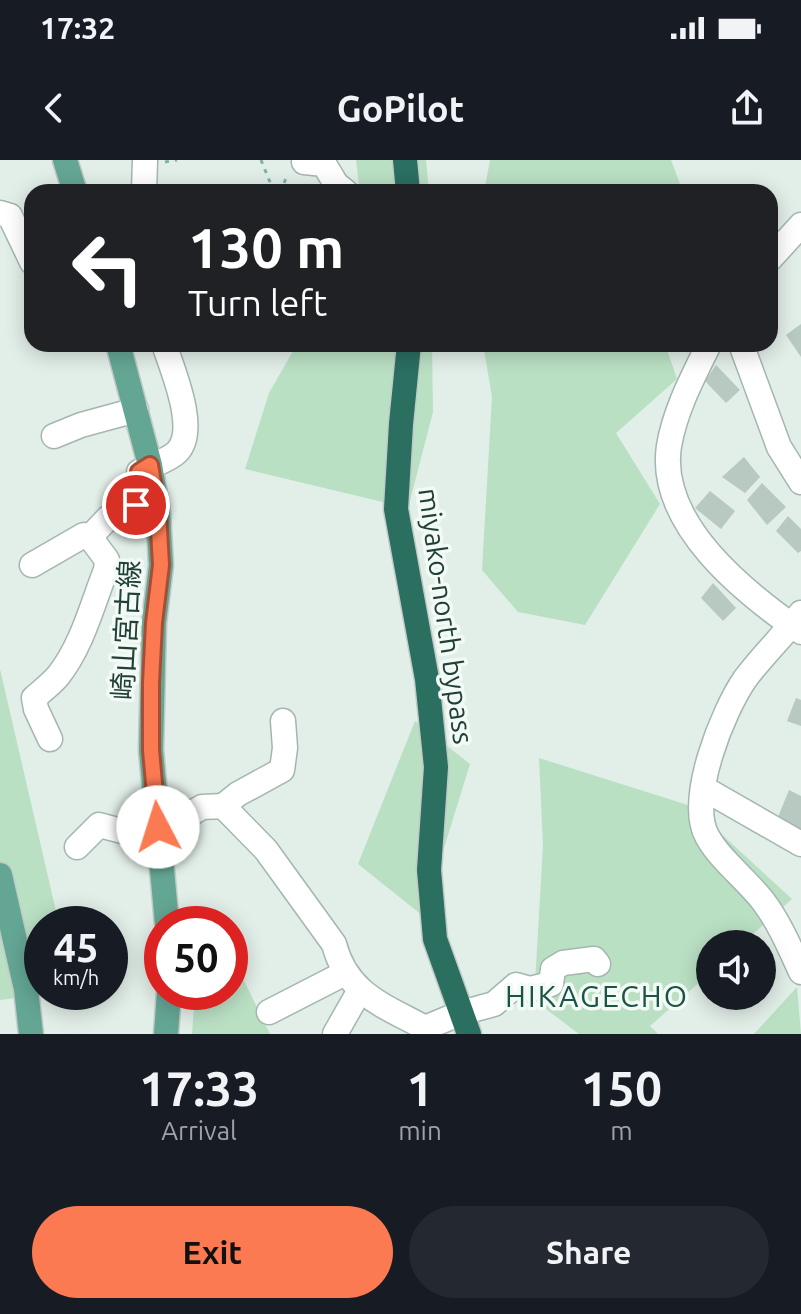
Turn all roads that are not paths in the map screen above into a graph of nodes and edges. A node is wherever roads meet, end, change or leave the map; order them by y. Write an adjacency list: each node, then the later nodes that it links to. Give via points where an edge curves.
1 (65, 160): 5 (main road)
2 (405, 160): 8 (highway)
3 (145, 162): 6 (street)
4 (304, 162): 7 (street, via 324,164)
5 (72, 184)
6 (144, 184)
7 (336, 184)
8 (407, 184)
9 (0, 213): 11 (street, via 10,216)
10 (801, 225): 12 (street)
11 (24, 245)
12 (778, 250)
13 (120, 352): 18 (main road, 崎山宮古線)
14 (167, 352): 21 (street, via 186,424 184,443 176,454)
15 (408, 352): 40 (highway, miyako-north bypass, via 396,509 427,679 436,767 429,870 435,939)
16 (705, 352): 25 (street, via 679,407 668,475 685,518 705,549 756,600)
17 (745, 352): 20 (street)
18 (136, 410): 19 (street); 21 (main road, 崎山宮古線)
19 (54, 436)
20 (790, 444): 22 (street)
21 (150, 465): 23 (street, via 139,472 136,505 108,518); 30 (main road, 崎山宮古線, via 161,565 151,683)
22 (801, 482)
23 (90, 537): 24 (street, via 84,535); 27 (street, via 107,560 106,570 66,663 34,698)
24 (32, 565)
25 (798, 623): 28 (street, via 745,680 725,717)
26 (283, 721): 29 (street, via 282,770)
27 (50, 739)
28 (703, 788): 31 (street); 36 (street, via 700,815 707,836 764,902)
29 (223, 806): 30 (street, via 202,807); 37 (street, via 266,850 334,944)
30 (158, 825): 32 (street, via 141,836 99,825); 34 (main road, 崎山宮古線)
31 (801, 844)
32 (77, 847)
33 (0, 875): 41 (main road)
34 (165, 906)
35 (598, 964): 40 (street, via 594,959 563,963 553,969 551,984 530,989 516,985)
36 (801, 972)
37 (352, 981): 39 (street); 40 (street, via 425,1028); 43 (street)
38 (168, 1010): 42 (main road)
39 (269, 1012)
40 (465, 1023)
41 (31, 1034)
42 (166, 1034)
43 (335, 1034)

